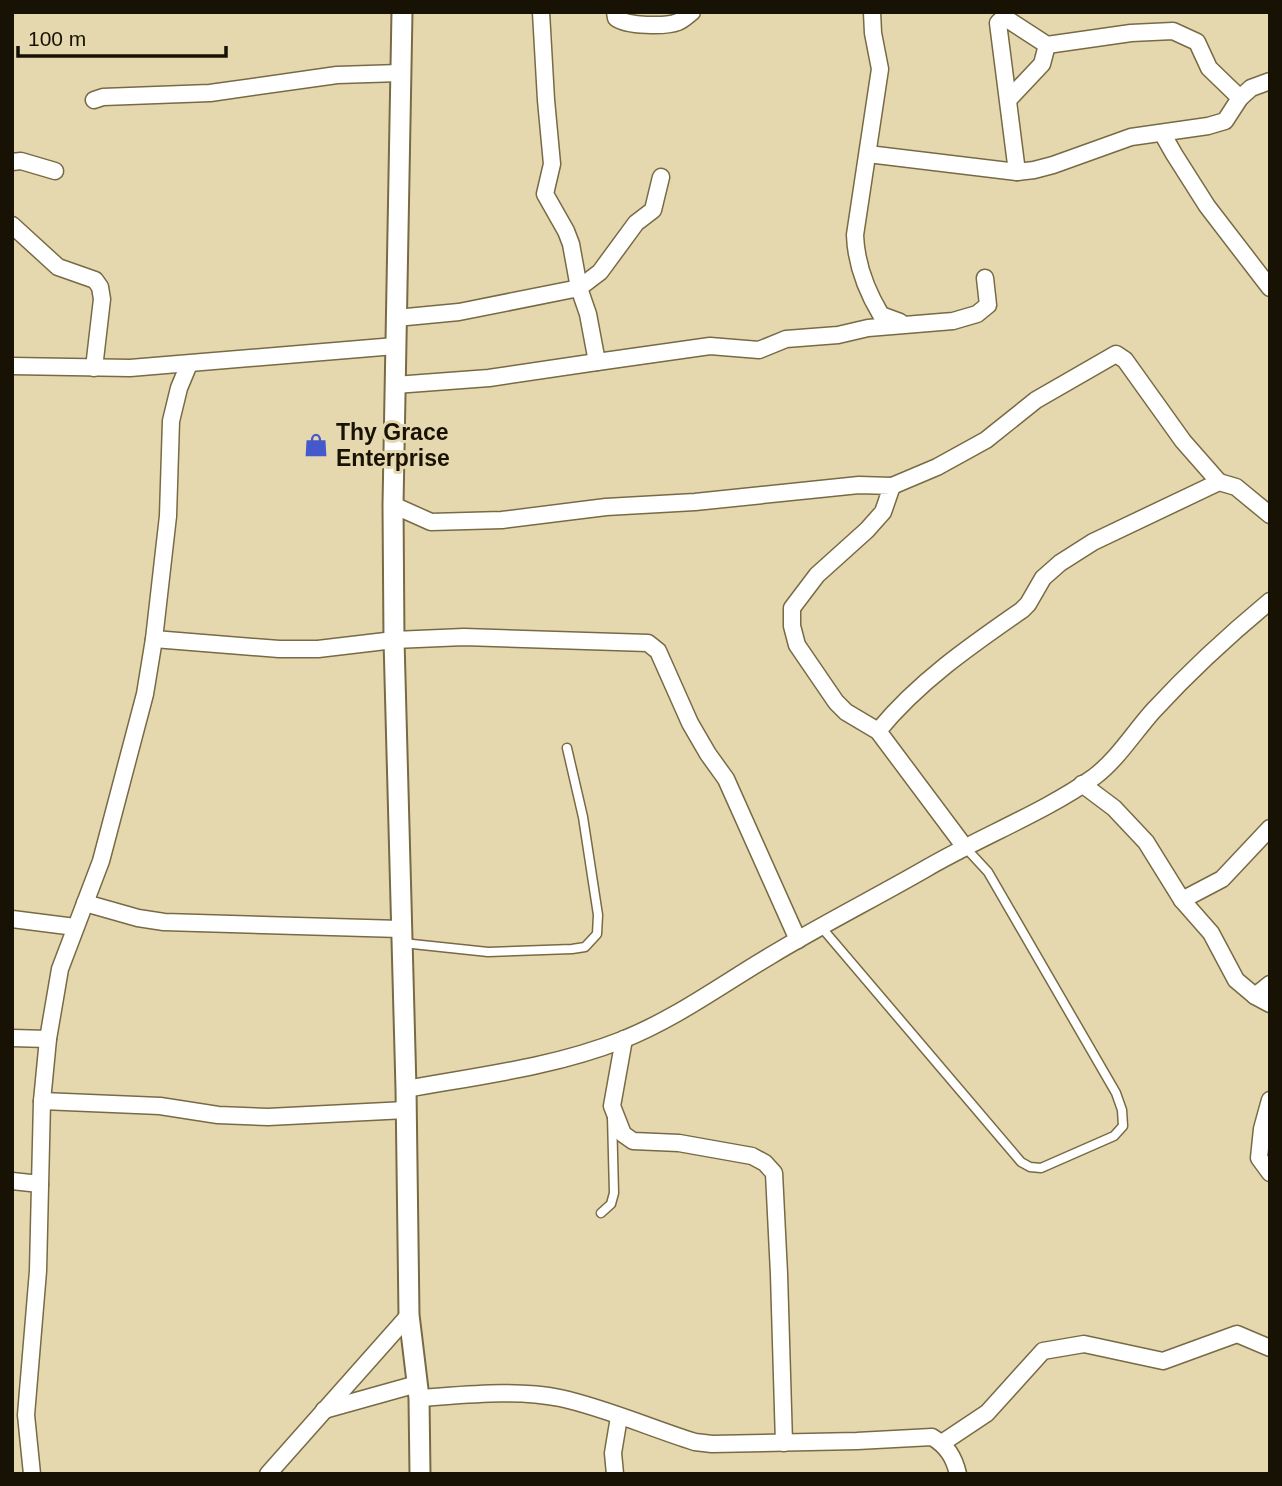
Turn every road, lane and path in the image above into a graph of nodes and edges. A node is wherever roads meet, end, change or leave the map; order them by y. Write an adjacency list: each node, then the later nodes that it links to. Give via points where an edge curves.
1 (402, 12): 7 (street)
2 (541, 12): 20 (street, via 552,164 545,194 566,231)
3 (615, 12): 4 (street, via 624,22 665,24 676,23)
4 (692, 12)
5 (872, 12): 13 (street, via 880,69)
6 (1047, 44): 9 (street, via 1173,31 1197,42 1209,68); 10 (street, via 1042,64); 10 (street, via 1007,19 998,23)
7 (400, 73): 11 (street, via 337,75 211,93); 22 (street)
8 (1270, 81): 9 (street)
9 (1240, 98): 12 (street, via 1225,121)
10 (1009, 99): 16 (street)
11 (94, 100)
12 (1162, 133): 16 (street, via 1131,137 1053,165); 21 (street, via 1207,206)
13 (868, 154): 16 (street); 23 (street, via 856,256 881,315)
14 (12, 162): 15 (street)
15 (55, 171)
16 (1017, 172)
17 (661, 177): 20 (street, via 653,210 636,223 600,272)
18 (12, 225): 28 (street, via 58,267 96,280 102,299)
19 (985, 278): 23 (street, via 988,305 977,314)
20 (579, 288): 22 (street, via 460,312); 25 (street)
21 (1270, 288)
22 (396, 318): 24 (street)
23 (906, 325): 25 (street, via 786,338 759,350 710,346)
24 (396, 346): 26 (street); 29 (street)
25 (597, 362): 29 (street, via 489,378)
26 (188, 364): 28 (street); 35 (street, via 171,421 169,505)
27 (12, 366): 28 (street)
28 (94, 368)
29 (395, 385): 32 (street)
30 (1219, 482): 31 (street, via 1116,354 1036,400 986,440); 33 (street, via 1236,487); 37 (street, via 1093,542 1060,563 1043,578 1028,604 914,691)
31 (892, 486): 32 (street, via 606,507 502,520 431,522); 37 (street, via 883,512 817,575 792,608 797,645 825,686 846,712)
32 (393, 505): 36 (street)
33 (1270, 515)
34 (1270, 601): 39 (street, via 1173,689 1110,764)
35 (154, 639): 36 (street, via 279,649); 43 (street, via 135,740)
36 (394, 640): 47 (street); 48 (street, via 544,638 653,646 690,723 726,779)
37 (878, 731): 41 (street)
38 (568, 748): 47 (lane, via 583,817 597,934 585,947 488,952)
39 (1082, 784): 41 (street); 42 (street, via 1114,808 1146,842)
40 (1270, 828): 42 (street, via 1223,879)
41 (964, 846): 46 (street); 46 (lane, via 988,872 1116,1093 1123,1126 1114,1136 1041,1168 1021,1162)
42 (1182, 900): 50 (street, via 1211,933 1236,980)
43 (85, 903): 45 (street); 47 (street, via 164,922 235,922)
44 (12, 919): 45 (street)
45 (75, 927): 53 (street, via 58,976)
46 (822, 928): 48 (street)
47 (400, 936): 55 (street)
48 (798, 940): 54 (street, via 674,1015)
49 (1270, 984): 50 (street)
50 (1255, 996): 51 (street)
51 (1270, 1004)
52 (12, 1038): 53 (street)
53 (48, 1039): 57 (street)
54 (624, 1039): 55 (street, via 519,1068); 58 (street)
55 (406, 1089): 59 (street)
56 (1270, 1100): 60 (street, via 1259,1158)
57 (42, 1101): 59 (street, via 160,1105 218,1115 268,1117); 62 (street)
58 (612, 1106): 63 (lane, via 614,1193); 69 (street, via 623,1134 633,1142 679,1143 752,1156 774,1173)
59 (406, 1110): 64 (street)
60 (1270, 1173)
61 (12, 1181): 62 (street)
62 (40, 1184): 71 (street, via 26,1415)
63 (601, 1213)
64 (409, 1315): 66 (street); 67 (street)
65 (1270, 1348): 70 (street, via 1237,1334 1163,1361 1084,1343 1043,1351 987,1413)
66 (418, 1391): 67 (street); 68 (street, via 559,1398); 73 (street)
67 (324, 1410): 72 (street)
68 (619, 1417): 69 (street, via 695,1442); 74 (street, via 613,1452)
69 (783, 1443): 70 (street, via 905,1437 932,1437)
70 (942, 1443): 75 (street)
71 (32, 1474)
72 (268, 1474)
73 (421, 1474)
74 (615, 1474)
75 (958, 1474)

